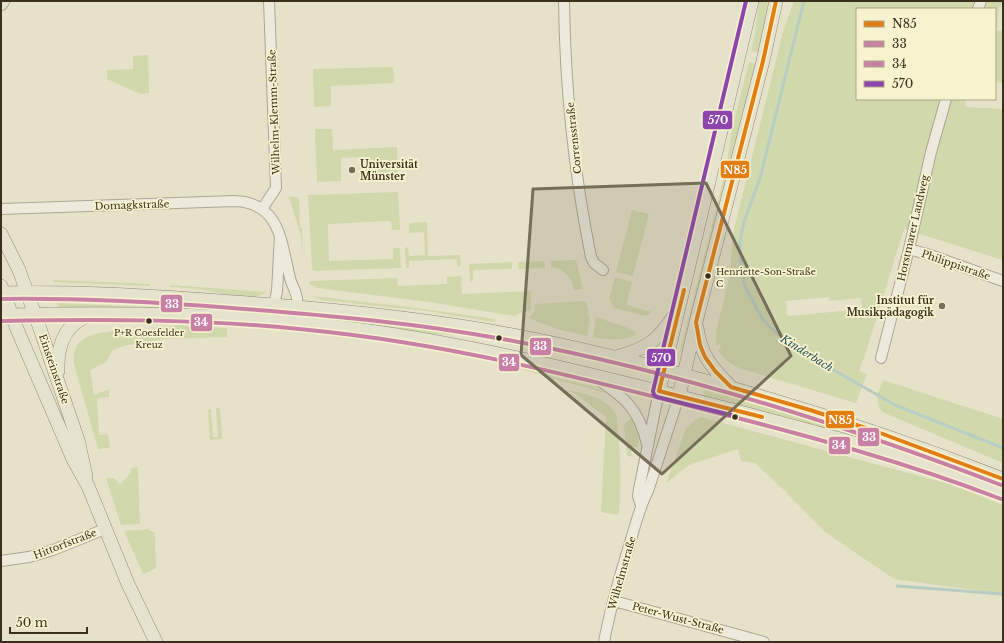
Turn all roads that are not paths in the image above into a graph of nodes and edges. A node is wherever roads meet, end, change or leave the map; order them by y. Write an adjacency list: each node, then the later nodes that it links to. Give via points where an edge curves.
1 (3, 1): 6 (main road)
2 (269, 1): 9 (street, Wilhelm-Klemm-Straße, via 276,188)
3 (564, 1): 13 (street, Corrensstraße, via 569,94 582,206 591,257)
4 (752, 1): 19 (main road)
5 (776, 1): 24 (main road, Wilhelmstraße)
6 (1, 4)
7 (946, 100): 12 (street, Horstmarer Landweg)
8 (1, 209): 9 (street, Domagkstraße, via 235,201)
9 (262, 209): 11 (street, via 275,223)
10 (1, 234): 16 (main road, Einsteinstraße)
11 (280, 236): 17 (street); 18 (street, via 290,280 296,293)
12 (909, 249): 14 (street, Philippistraße); 26 (street, Horstmarer Landweg)
13 (603, 270)
14 (1003, 281)
15 (2, 291): 16 (main road); 22 (main road, Einsteinstraße)
16 (27, 292): 17 (main road, via 107,294); 21 (main road, Einsteinstraße)
17 (274, 305): 18 (main road); 23 (street)
18 (296, 307): 23 (street); 25 (main road, via 453,325)
19 (679, 309): 25 (main road, via 656,340 638,350); 27 (main road)
20 (93, 313): 21 (main road); 23 (main road, via 231,316); 31 (main road, via 74,323 61,341 58,363)
21 (35, 314): 22 (main road); 31 (main road, Einsteinstraße)
22 (6, 315): 36 (main road, Einsteinstraße)
23 (284, 321): 28 (main road, via 357,329 433,342)
24 (696, 322): 29 (main road, Wilhelmstraße); 30 (main road, via 705,357 715,372)
25 (614, 357): 27 (main road)
26 (881, 358)
27 (664, 370): 29 (main road); 32 (main road)
28 (591, 375): 32 (main road); 34 (street, Wilhelmstraße, via 627,402 635,412 643,427)
29 (684, 375): 30 (main road); 33 (main road, Wilhelmstraße)
30 (731, 387): 35 (main road, via 875,431)
31 (61, 390): 36 (main road, Einsteinstraße, via 82,455)
32 (659, 392): 33 (main road); 34 (street, Wilhelmstraße)
33 (678, 396): 37 (main road, via 860,444); 38 (street, Wilhelmstraße, via 648,491)
34 (647, 447): 38 (street, Wilhelmstraße, via 638,496)
35 (1003, 479)
36 (88, 486): 39 (main road, Einsteinstraße)
37 (1003, 493)
38 (641, 505): 41 (street, Wilhelmstraße)
39 (105, 529): 40 (street, Hittorfstraße, via 41,554); 42 (main road, Einsteinstraße)
40 (1, 561)
41 (614, 601): 43 (street, Wilhelmstraße); 44 (street, Peter-Wust-Straße)
42 (156, 642)
43 (604, 642)
44 (764, 642)

